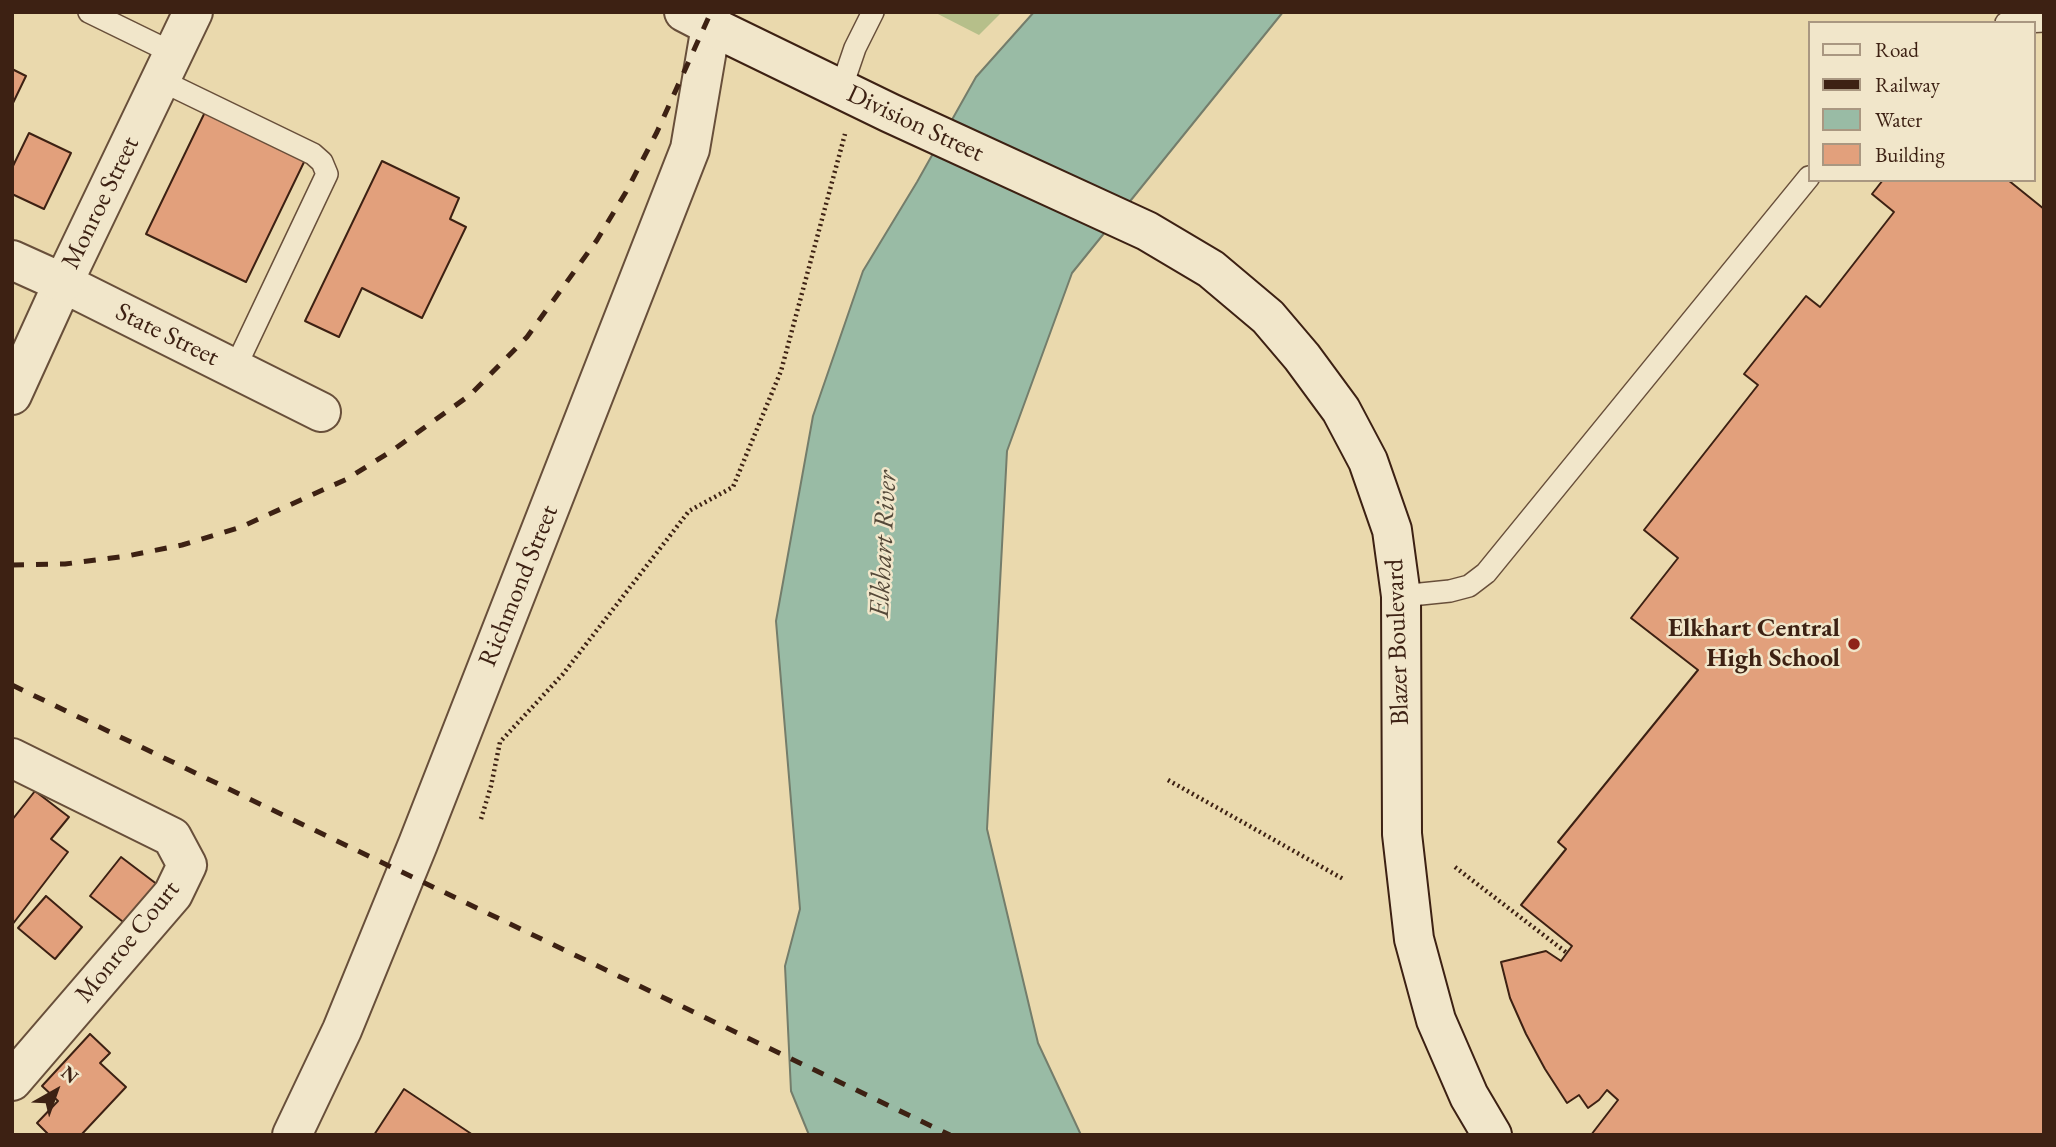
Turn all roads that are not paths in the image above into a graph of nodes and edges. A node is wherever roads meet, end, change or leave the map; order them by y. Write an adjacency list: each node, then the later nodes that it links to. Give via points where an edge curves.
1 (89, 12): 5 (lane)
2 (193, 12): 5 (street, Monroe Street)
3 (873, 12): 6 (lane)
4 (702, 17): 6 (street, Division Street); 17 (street, Richmond Street, via 690,149 418,844 342,1030)
5 (167, 67): 10 (street, Monroe Street); 11 (lane, via 313,154 327,174)
6 (841, 89): 8 (street, Division Street)
7 (1808, 178): 14 (lane, via 1486,573 1460,589)
8 (1147, 231): 14 (street, Blazer Boulevard, via 1212,269 1268,317 1341,410 1368,461 1392,530)
9 (12, 260): 10 (street, State Street)
10 (63, 283): 11 (street, State Street); 12 (street, Monroe Street)
11 (235, 369): 13 (street, State Street)
12 (12, 395)
13 (321, 412)
14 (1401, 596): 18 (street, Blazer Boulevard, via 1402,834 1414,939 1436,1020 1469,1096)
15 (12, 758): 16 (street, Monroe Court, via 172,837 187,865 173,894)
16 (12, 1082)
17 (292, 1135)
18 (1492, 1135)

